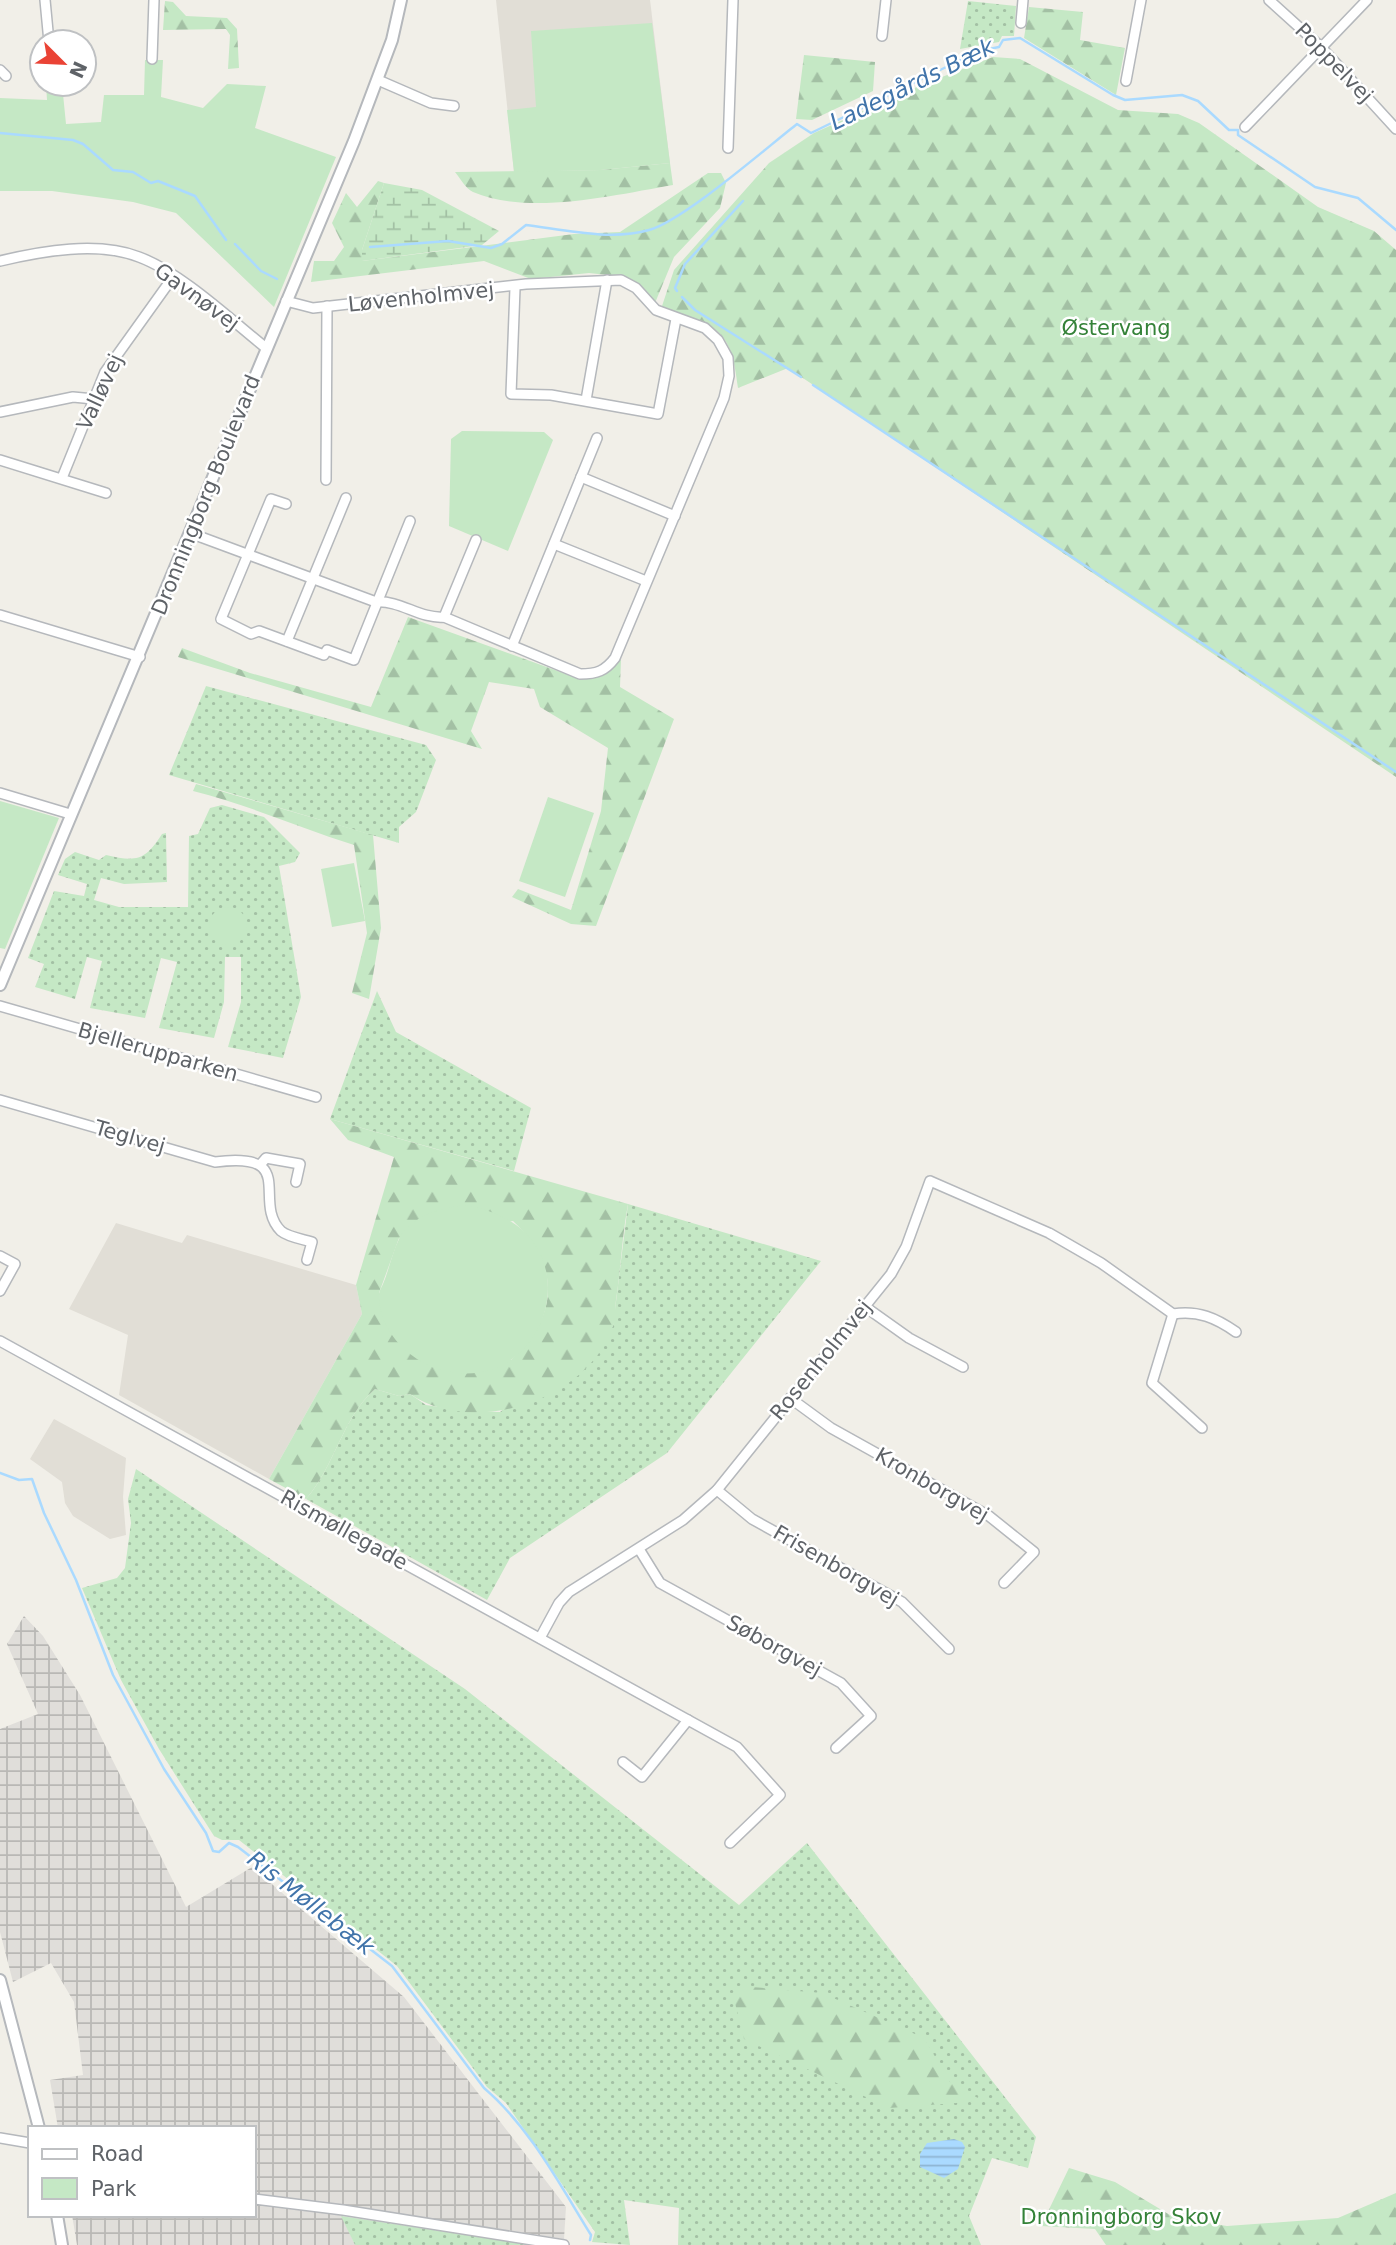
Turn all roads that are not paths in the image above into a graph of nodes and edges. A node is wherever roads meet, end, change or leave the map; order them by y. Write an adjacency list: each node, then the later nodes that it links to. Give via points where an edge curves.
1 (45, 0): 11 (street)
2 (154, 0): 14 (street)
3 (401, 0): 15 (street, Dronningborg Boulevard)
4 (733, 0): 20 (street)
5 (886, 0): 12 (street)
6 (1023, 0): 10 (street)
7 (1141, 0): 16 (street)
8 (1269, 0): 13 (street, Poppelvej)
9 (1367, 0): 13 (street)
10 (1021, 23)
11 (48, 28)
12 (882, 36)
13 (1321, 47): 18 (street); 19 (street, Poppelvej)
14 (152, 59)
15 (378, 80): 17 (street, via 431,103); 25 (street, Dronningborg Boulevard)
16 (1126, 81)
17 (454, 106)
18 (1245, 127)
19 (1396, 129)
20 (728, 148)
21 (0, 261): 22 (street, Gavnøvej, via 46,253 115,251 141,257)
22 (173, 277): 28 (street, Gavnøvej); 29 (street, Valløvej, via 116,353)
23 (607, 280): 24 (street, Løvenholmvej); 27 (street, Løvenholmvej, via 636,288 656,310); 30 (street)
24 (515, 288): 26 (street, Løvenholmvej); 30 (street, Løvenholmvej, via 511,394)
25 (286, 301): 26 (street, Løvenholmvej, via 313,308); 28 (street, Dronningborg Boulevard)
26 (327, 306): 36 (street, Løvenholmvej)
27 (676, 318): 30 (street, Løvenholmvej, via 658,414); 40 (street, Løvenholmvej, via 705,328 718,340 728,358 729,376)
28 (267, 348): 42 (street, Dronningborg Boulevard)
29 (94, 399): 31 (street, via 73,397); 35 (street, Valløvej)
30 (586, 400)
31 (0, 411)
32 (597, 439): 34 (street)
33 (0, 460): 35 (street)
34 (581, 477): 40 (street); 44 (street)
35 (62, 478): 37 (street)
36 (326, 480)
37 (106, 493)
38 (346, 498): 46 (street)
39 (286, 504): 45 (street, via 271,499)
40 (674, 516): 47 (street, Løvenholmvej)
41 (410, 521): 48 (street)
42 (190, 533): 45 (street, Løvenholmvej); 53 (street, Dronningborg Boulevard)
43 (476, 540): 50 (street)
44 (554, 544): 47 (street); 52 (street)
45 (247, 556): 46 (street, Løvenholmvej); 51 (street, via 221,620 250,634 258,631)
46 (312, 580): 48 (street, Løvenholmvej); 51 (street)
47 (646, 582): 52 (street, Løvenholmvej, via 615,657 595,674 580,674)
48 (376, 601): 50 (street, Løvenholmvej, via 432,618); 51 (street, via 354,660)
49 (0, 615): 53 (street)
50 (444, 617): 52 (street, Løvenholmvej)
51 (287, 641)
52 (512, 646)
53 (140, 657): 55 (street, Dronningborg Boulevard)
54 (0, 793): 55 (street)
55 (70, 814): 56 (street, Dronningborg Boulevard)
56 (5, 960): 57 (street, Dronningborg Boulevard)
57 (0, 985)
58 (0, 1006): 59 (street, Bjellerupparken)
59 (316, 1097)
60 (0, 1100): 61 (street, Teglvej, via 215,1161 249,1159)
61 (260, 1165): 62 (street, Teglvej, via 274,1157 300,1164); 64 (street, via 268,1177 275,1223 283,1233 312,1242)
62 (296, 1182)
63 (0, 1256): 65 (street, via 15,1264)
64 (307, 1260)
65 (0, 1291)
66 (864, 1306): 67 (street, Rosenholmvej, via 906,1247 930,1181 1007,1213 1101,1263); 70 (street, via 909,1338); 71 (street, Rosenholmvej)
67 (1173, 1314): 68 (street, via 1215,1318); 72 (street, via 1152,1383)
68 (1236, 1332)
69 (0, 1341): 76 (street, Rismøllegade)
70 (963, 1367)
71 (790, 1398): 73 (street, Rosenholmvej); 75 (street, Kronborgvej, via 831,1427 989,1516 1034,1552)
72 (1202, 1428)
73 (717, 1490): 74 (street, Rosenholmvej); 77 (street, Frisenborgvej, via 752,1519 902,1602)
74 (639, 1549): 76 (street, Rosenholmvej, via 569,1592); 79 (street, Søborgvej, via 660,1583 841,1683 871,1716)
75 (1004, 1583)
76 (540, 1638): 78 (street, Rismøllegade)
77 (949, 1649)
78 (688, 1720): 80 (street, via 642,1777); 81 (street, Rismøllegade, via 737,1747 780,1795)
79 (836, 1748)
80 (623, 1762)
81 (730, 1843)
82 (0, 1980): 83 (street)
83 (38, 2126)
84 (0, 2138): 85 (street)
85 (28, 2143)
86 (256, 2199): 89 (street)
87 (57, 2217): 88 (street)
88 (62, 2245)
89 (564, 2245)

